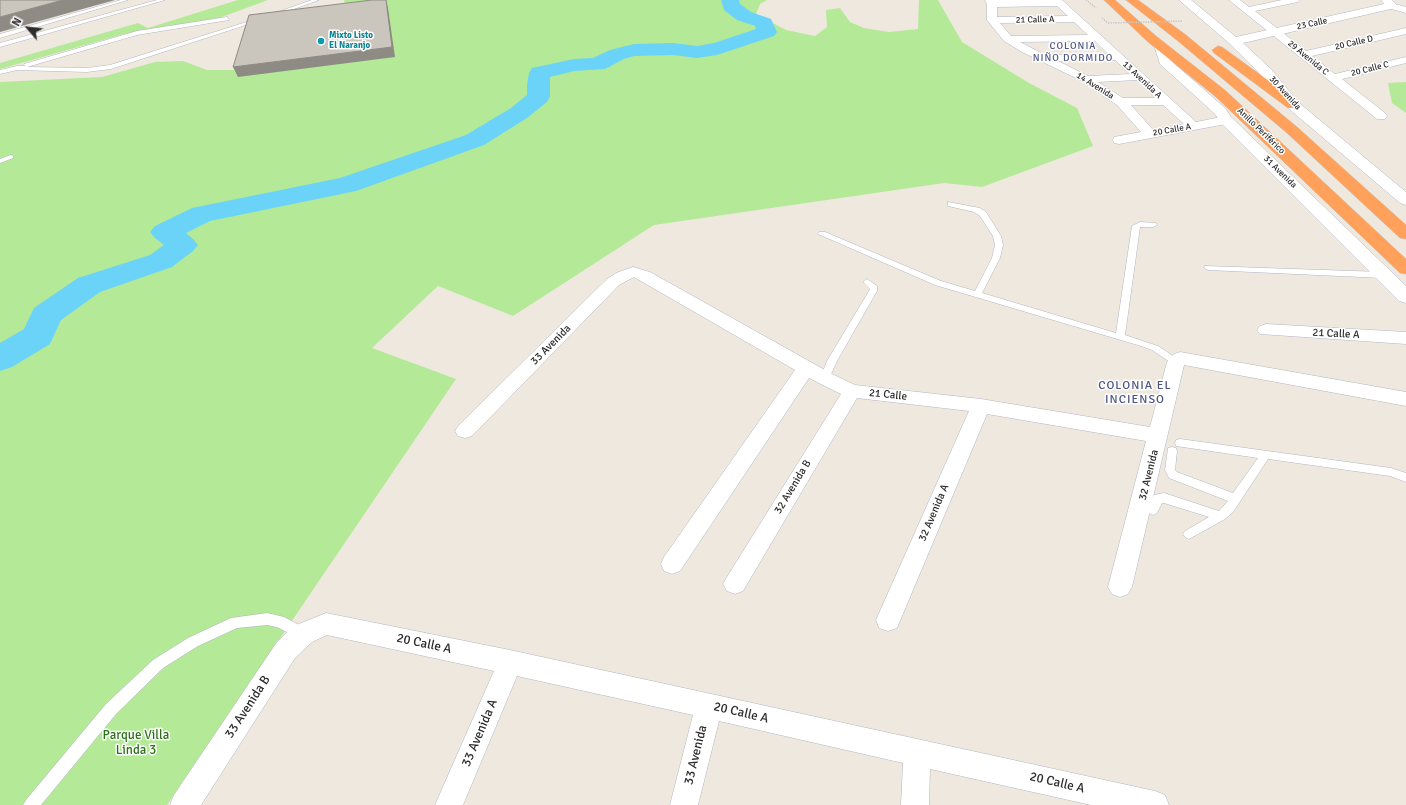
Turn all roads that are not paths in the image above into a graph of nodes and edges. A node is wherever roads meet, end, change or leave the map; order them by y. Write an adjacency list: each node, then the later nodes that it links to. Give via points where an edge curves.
1 (126, 0): 22 (lane)
2 (163, 0): 26 (lane)
3 (317, 0): 32 (lane, via 111,67 87,70)
4 (1100, 0): 18 (highway)
5 (1109, 0): 18 (highway, Anillo Periférico)
6 (1131, 0): 19 (highway, Anillo Periférico)
7 (1184, 0): 25 (street, 30 Avenida)
8 (1234, 0): 13 (street, 29 Avenida C)
9 (1295, 0): 13 (street)
10 (1057, 1): 11 (street); 16 (street, 13 Avenida A)
11 (990, 2): 17 (street)
12 (1388, 3): 14 (street); 20 (street, 23 Calle)
13 (1248, 10): 20 (street, 29 Avenida C)
14 (1406, 10)
15 (227, 19): 32 (lane, via 137,33)
16 (1078, 19): 17 (street, 21 Calle A); 23 (street, 13 Avenida A)
17 (992, 20): 24 (street, 14 Avenida)
18 (1133, 21): 27 (highway, Anillo Periférico)
19 (1159, 23): 39 (highway, via 1194,36 1218,50); 51 (highway, Anillo Periférico, via 1182,38 1292,130)
20 (1276, 31): 25 (street, 23 Calle); 28 (street, 29 Avenida C)
21 (1406, 31): 28 (street, 20 Calle D)
22 (0, 36)
23 (1097, 38): 24 (street); 29 (street, 13 Avenida A)
24 (1008, 39): 30 (street, 14 Avenida)
25 (1234, 41): 39 (street, 30 Avenida, via 1266,72)
26 (0, 45)
27 (1160, 45): 41 (street, 31 Avenida, via 1164,61 1220,111); 53 (highway, Anillo Periférico, via 1222,94)
28 (1303, 54): 35 (street, 29 Avenida C)
29 (1118, 57): 30 (street); 34 (street, 13 Avenida A)
30 (1044, 58): 36 (street, 14 Avenida)
31 (1406, 60): 35 (street, 20 Calle C)
32 (17, 68): 33 (lane)
33 (0, 72)
34 (1140, 77): 36 (street); 37 (street, 13 Avenida A)
35 (1333, 78): 40 (street, 29 Avenida C)
36 (1086, 79): 38 (street, 14 Avenida)
37 (1165, 101): 38 (street); 42 (street, 13 Avenida A)
38 (1121, 102): 43 (street, 14 Avenida)
39 (1293, 105): 47 (street, 30 Avenida)
40 (1381, 116)
41 (1226, 120): 42 (street, 20 Calle A); 55 (street, 31 Avenida)
42 (1193, 126): 43 (street, 20 Calle A)
43 (1150, 134): 44 (street, 20 Calle A)
44 (1119, 140)
45 (11, 158): 46 (lane)
46 (0, 161)
47 (1405, 198)
48 (951, 204): 57 (lane, via 977,210 983,214 997,236 999,245 996,258)
49 (1153, 225): 60 (lane, via 1140,224 1134,230)
50 (822, 234): 57 (lane, via 938,283)
51 (1406, 234)
52 (1208, 268): 55 (lane)
53 (1406, 269)
54 (644, 275): 63 (street, 21 Calle); 68 (street, 33 Avenida, via 633,272 613,282)
55 (1384, 275): 58 (street, 31 Avenida)
56 (867, 282): 64 (lane, via 874,288 873,291 832,361)
57 (977, 295): 60 (lane)
58 (1406, 297)
59 (1266, 330): 61 (street, 21 Calle A)
60 (1120, 338): 62 (lane, via 1155,348)
61 (1406, 338)
62 (1176, 362): 66 (street, via 1180,358 1188,359); 70 (street, 32 Avenida)
63 (806, 368): 64 (street, 21 Calle); 77 (street)
64 (825, 379): 65 (street, 21 Calle)
65 (852, 391): 67 (street, 21 Calle); 78 (street, 32 Avenida B)
66 (1406, 399)
67 (981, 406): 70 (street, 21 Calle); 80 (street, 32 Avenida A)
68 (466, 431)
69 (1180, 443): 71 (lane)
70 (1165, 444): 73 (lane, via 1173,475); 79 (street, 32 Avenida)
71 (1266, 454): 72 (lane, via 1391,472); 73 (lane)
72 (1406, 478)
73 (1236, 499): 75 (lane)
74 (1153, 510): 75 (lane, via 1158,498 1164,498)
75 (1221, 516): 76 (lane)
76 (1189, 534)
77 (672, 564)
78 (735, 584)
79 (1120, 587)
80 (888, 620)
81 (326, 624): 82 (street, 33 Avenida B); 83 (street, 20 Calle A)
82 (303, 634): 86 (lane, via 267,619 236,622 193,642 158,664 111,709); 87 (street, 33 Avenida B, via 286,650 273,668)
83 (510, 662): 84 (street, 20 Calle A); 88 (street, 33 Avenida A)
84 (709, 706): 85 (street, 20 Calle A); 89 (street, 33 Avenida)
85 (917, 752): 90 (street); 91 (street, 20 Calle A)
86 (31, 805)
87 (184, 805)
88 (450, 805)
89 (684, 805)
90 (915, 805)
91 (1153, 805)

